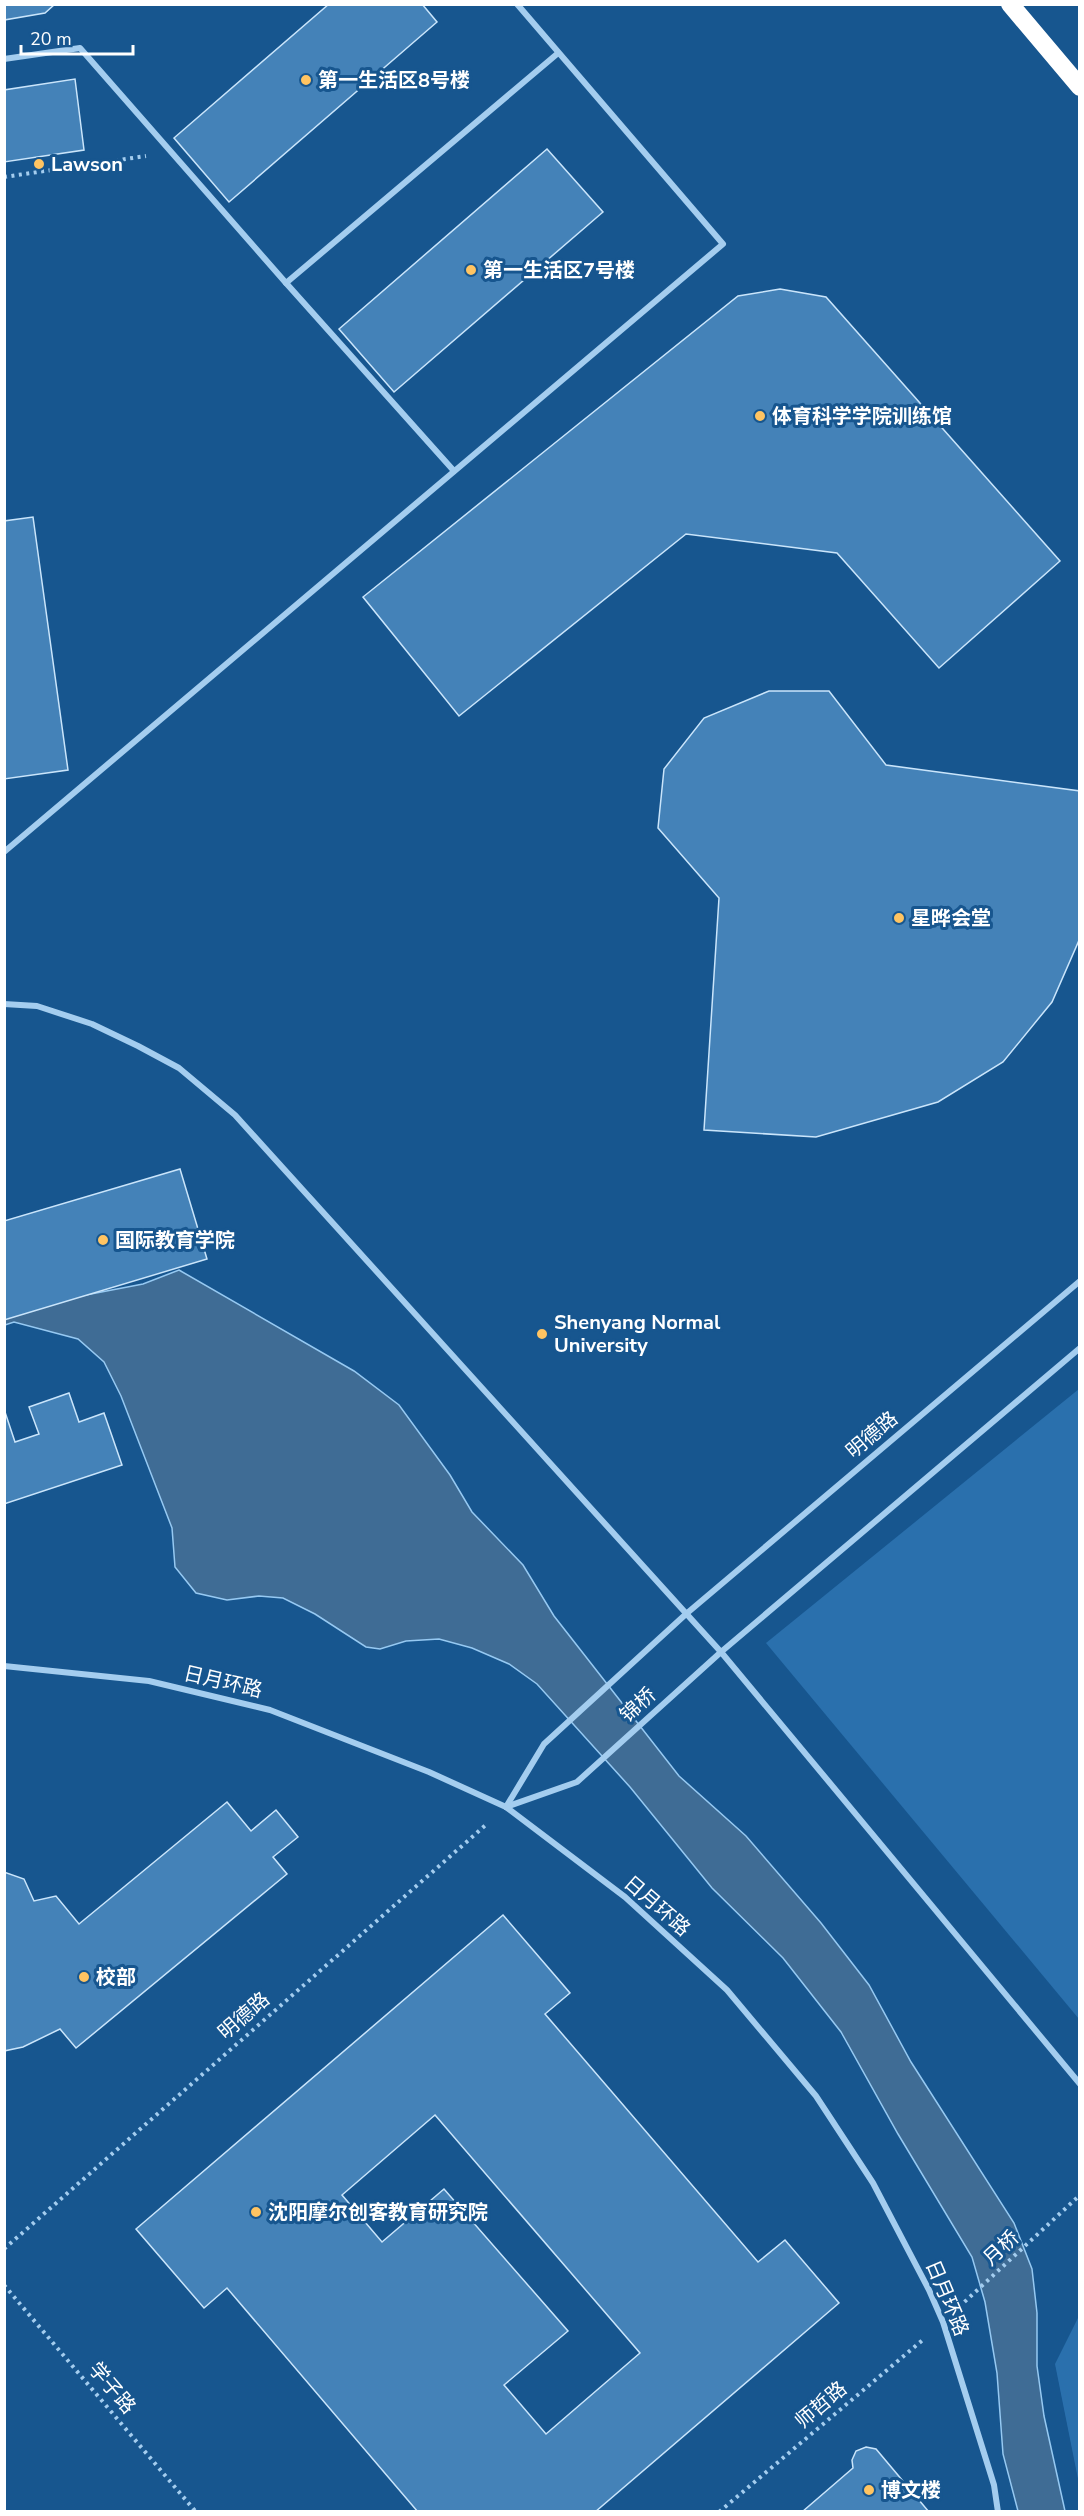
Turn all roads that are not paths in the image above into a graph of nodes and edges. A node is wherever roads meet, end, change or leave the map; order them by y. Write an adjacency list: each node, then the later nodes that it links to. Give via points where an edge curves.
1 (517, 4): 3 (street)
2 (1010, 4): 5 (highway)
3 (558, 54): 6 (street); 7 (street, via 723,244)
4 (4, 59): 6 (street, via 80,48)
5 (1080, 87)
6 (286, 283): 7 (street)
7 (454, 471): 8 (street)
8 (4, 852)
9 (4, 1004): 12 (street, via 37,1006 92,1024 138,1046 179,1068 235,1115)
10 (1080, 1281): 12 (street, 明德路)
11 (1080, 1348): 13 (street)
12 (686, 1614): 13 (street); 15 (street, 锦桥, via 544,1744)
13 (721, 1652): 15 (street, 锦桥, via 577,1782); 16 (street)
14 (4, 1666): 15 (street, 日月环路, via 149,1681 270,1710 429,1772)
15 (506, 1808): 17 (street, 日月环路, via 625,1897 727,1990 816,2096 873,2183 929,2290 943,2322)
16 (1080, 2084)
17 (999, 2511)

